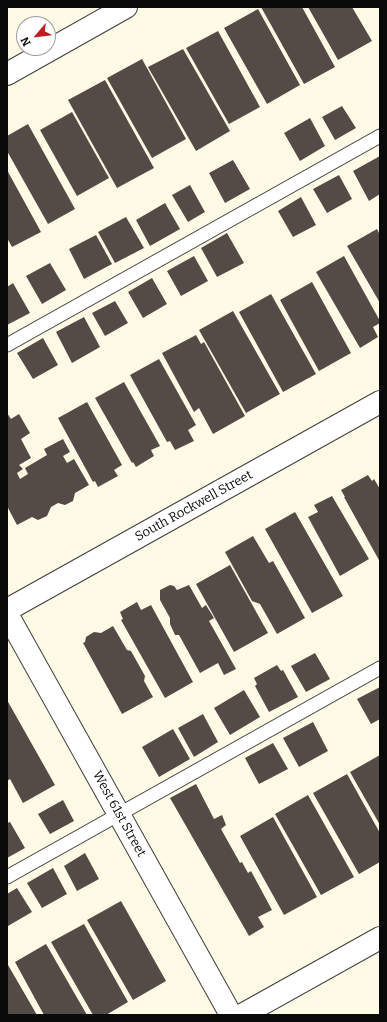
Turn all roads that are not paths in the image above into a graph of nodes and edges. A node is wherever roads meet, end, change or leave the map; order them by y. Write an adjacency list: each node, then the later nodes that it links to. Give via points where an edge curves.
1 (126, 7): 2 (street)
2 (7, 74)
3 (380, 136): 4 (lane)
4 (7, 345)
5 (380, 402): 6 (street, South Rockwell Street)
6 (7, 610)
7 (7, 614): 9 (street, West 61st Street)
8 (380, 668): 9 (lane)
9 (119, 814): 10 (lane); 12 (street, West 61st Street)
10 (7, 877)
11 (380, 938): 13 (street)
12 (231, 1015)
13 (242, 1015)

